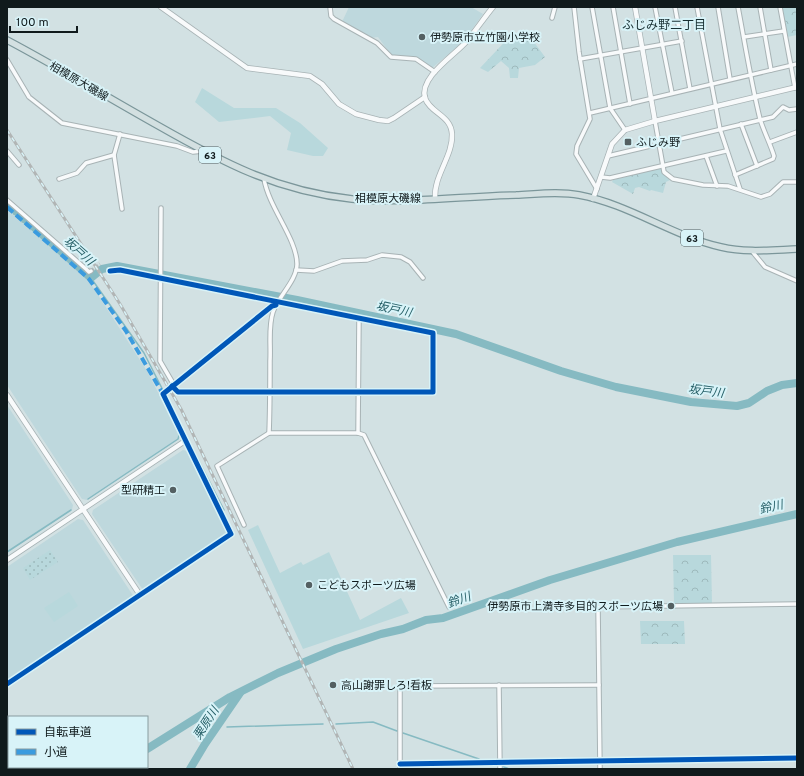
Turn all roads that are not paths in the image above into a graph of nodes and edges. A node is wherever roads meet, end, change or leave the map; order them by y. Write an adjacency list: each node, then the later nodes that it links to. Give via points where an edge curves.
1 (161, 7): 38 (street, via 247,68 310,76 322,84 339,104 356,114 388,121)
2 (330, 7): 31 (street, via 334,19 377,43 391,57 416,59)
3 (493, 7): 31 (street, via 466,42)
4 (555, 7): 16 (street)
5 (574, 7): 27 (street)
6 (592, 7): 25 (street)
7 (613, 7): 24 (street)
8 (635, 7): 23 (street)
9 (655, 7): 22 (street)
10 (676, 7): 21 (street)
11 (697, 7): 34 (street)
12 (718, 7): 33 (street)
13 (738, 7): 19 (street)
14 (760, 7): 18 (street)
15 (780, 7): 17 (street)
16 (552, 18)
17 (784, 31): 18 (street); 29 (street)
18 (765, 34): 19 (street); 30 (street)
19 (744, 37): 32 (street)
20 (7, 40): 57 (main road, 相模原大磯線 / 63)
21 (682, 41): 22 (street); 36 (street)
22 (662, 44): 23 (street); 37 (street)
23 (642, 48): 24 (street); 40 (street)
24 (621, 52): 25 (street); 41 (street)
25 (601, 55): 27 (street); 43 (street)
26 (7, 60): 52 (street, via 29,97 62,123)
27 (580, 60): 45 (street)
28 (797, 64): 29 (street)
29 (791, 65): 30 (street); 35 (street)
30 (771, 70): 32 (street)
31 (435, 72): 38 (street, via 428,82)
32 (751, 75): 33 (street); 39 (street)
33 (730, 80): 34 (street)
34 (710, 84): 36 (street); 42 (street)
35 (796, 87): 39 (street)
36 (690, 89): 37 (street)
37 (672, 93): 40 (street)
38 (425, 97): 72 (street, via 448,121 452,132 450,146 436,185)
39 (755, 98): 42 (street); 46 (street)
40 (651, 99): 41 (street); 47 (street)
41 (630, 104): 43 (street)
42 (715, 107): 47 (street); 49 (street)
43 (610, 108): 45 (street); 50 (street)
44 (797, 109): 46 (street, via 789,110 783,107 773,117)
45 (590, 113): 70 (street, via 576,154)
46 (760, 120): 48 (street); 53 (street)
47 (655, 121): 50 (street); 54 (street)
48 (741, 124): 49 (street); 63 (street)
49 (720, 129): 54 (street); 56 (street)
50 (625, 130): 59 (street, via 612,144)
51 (797, 132): 53 (street)
52 (120, 134): 57 (street, via 193,152); 58 (street)
53 (770, 142): 63 (street, via 773,159)
54 (659, 144): 59 (street); 62 (street)
55 (7, 151): 61 (street)
56 (726, 151): 60 (street); 64 (street)
57 (203, 152): 67 (main road, 相模原大磯線 / 63)
58 (114, 155): 66 (street, via 86,163 77,173); 76 (street)
59 (608, 156): 65 (street)
60 (706, 156): 62 (street); 69 (street)
61 (19, 165)
62 (663, 166): 65 (street, via 610,178); 69 (street, via 664,172 673,179)
63 (757, 166): 64 (street)
64 (735, 175): 71 (street)
65 (601, 177): 70 (street)
66 (59, 179)
67 (264, 179): 72 (main road, 相模原大磯線 / 63, via 309,192 347,198); 79 (street, via 268,199 295,252)
68 (797, 182): 71 (street, via 783,182 766,197)
69 (717, 186): 71 (street)
70 (597, 189): 73 (street)
71 (740, 189)
72 (435, 198): 73 (main road, 相模原大磯線 / 63, via 563,194)
73 (593, 199): 78 (main road, 相模原大磯線 / 63, via 712,245)
74 (7, 200): 80 (street, via 86,270)
75 (161, 208): 82 (street)
76 (122, 209)
77 (797, 249): 78 (main road, 相模原大磯線 / 63)
78 (751, 250): 84 (street, via 765,267)
79 (296, 270): 83 (street, via 314,271 342,261 368,260 382,255 401,257 410,262); 85 (street)
80 (91, 271)
81 (110, 271): 82 (street, via 120,270)
82 (161, 278): 85 (street); 88 (street, via 160,361)
83 (423, 278)
84 (797, 281)
85 (280, 302): 86 (street); 87 (street)
86 (276, 305): 88 (street); 89 (street, via 271,326)
87 (358, 318): 90 (street); 90 (street, via 433,334 433,392)
88 (173, 385): 89 (street, via 178,392); 94 (street, via 163,394)
89 (270, 392): 90 (street); 93 (street)
90 (358, 392): 92 (street)
91 (7, 395): 95 (street)
92 (358, 433): 93 (street); 100 (street, via 364,435)
93 (269, 434): 96 (street, via 217,466)
94 (185, 441): 95 (street); 98 (street, via 231,534)
95 (83, 509): 97 (street); 98 (street)
96 (244, 525)
97 (7, 560)
98 (140, 595): 101 (street)
99 (797, 604): 103 (street, via 598,607)
100 (449, 606)
101 (7, 684)
102 (498, 685): 103 (street); 106 (street); 107 (street, via 400,686)
103 (599, 685): 105 (street)
104 (797, 758): 105 (street)
105 (600, 760): 106 (street); 110 (street)
106 (500, 763): 107 (street); 109 (street)
107 (400, 764): 108 (street)
108 (400, 769)
109 (500, 769)
110 (600, 769)

